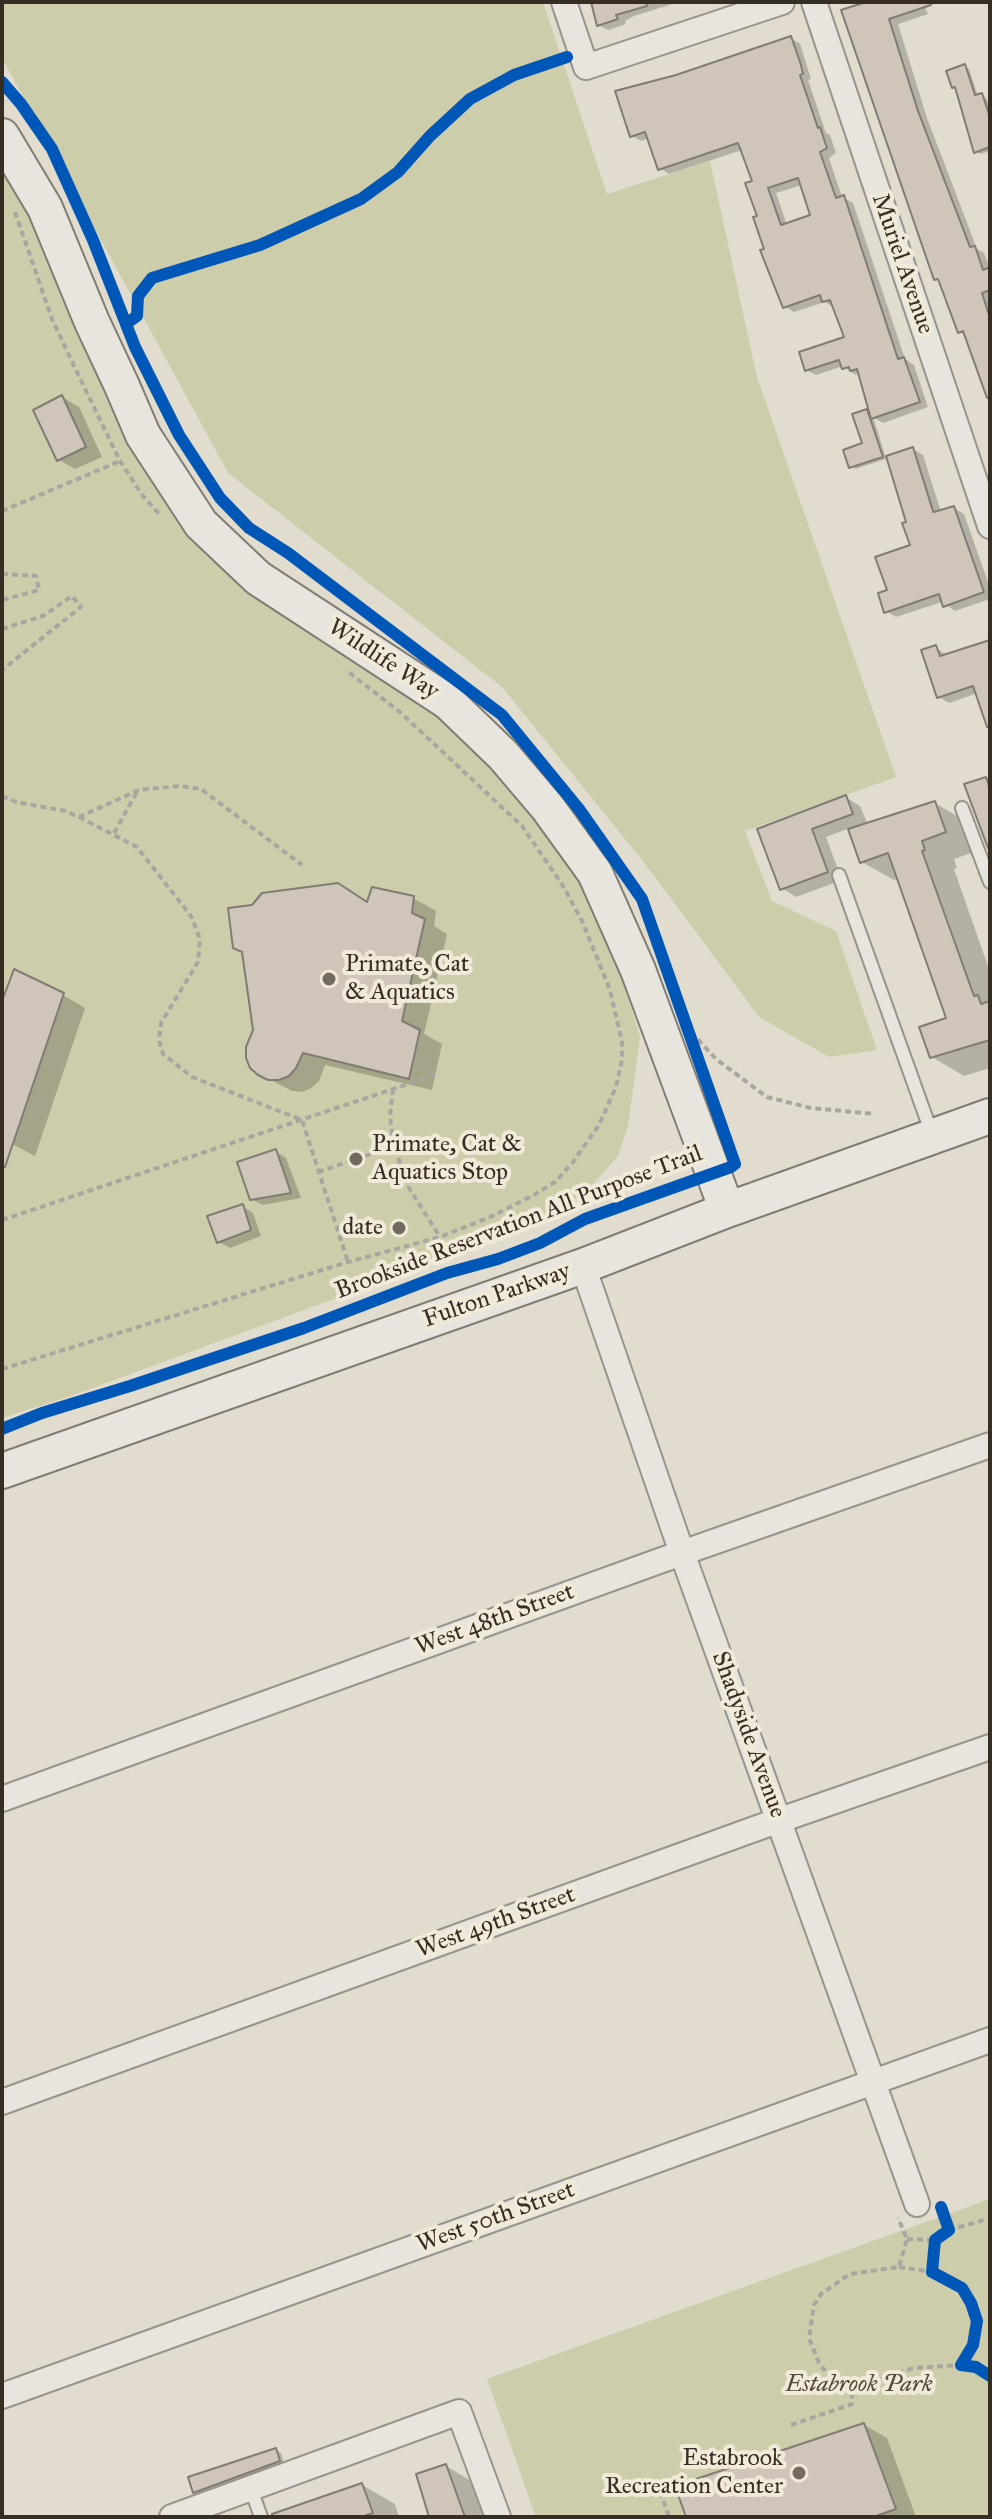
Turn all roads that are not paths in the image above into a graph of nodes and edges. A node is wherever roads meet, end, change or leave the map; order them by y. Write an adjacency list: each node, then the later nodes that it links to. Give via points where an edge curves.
1 (564, 2): 2 (street, via 577,62)
2 (782, 2)
3 (814, 2): 5 (street, Muriel Avenue)
4 (2, 136): 11 (street, Wildlife Way, via 45,208 143,435 201,524 258,578 448,702 503,755 595,873 638,970)
5 (990, 526)
6 (962, 808): 8 (lane)
7 (839, 875): 10 (lane)
8 (990, 882)
9 (990, 1116): 10 (street, Fulton Parkway)
10 (933, 1137): 11 (street, Fulton Parkway)
11 (727, 1210): 12 (street, Fulton Parkway)
12 (583, 1266): 14 (street, Fulton Parkway); 15 (street, Shadyside Avenue)
13 (990, 1445): 15 (street, West 48th Street)
14 (2, 1471)
15 (682, 1553): 17 (street, West 48th Street); 18 (street, Shadyside Avenue)
16 (990, 1747): 18 (street, West 49th Street)
17 (2, 1799)
18 (779, 1820): 20 (street, Shadyside Avenue); 21 (street, West 49th Street)
19 (990, 2040): 20 (street, West 50th Street)
20 (875, 2082): 22 (street, Shadyside Avenue); 23 (street, West 50th Street)
21 (2, 2102)
22 (908, 2210)
23 (2, 2396)
24 (251, 2489): 25 (street); 26 (lane); 27 (street, via 459,2412)
25 (172, 2517)
26 (261, 2517)
27 (498, 2517)

